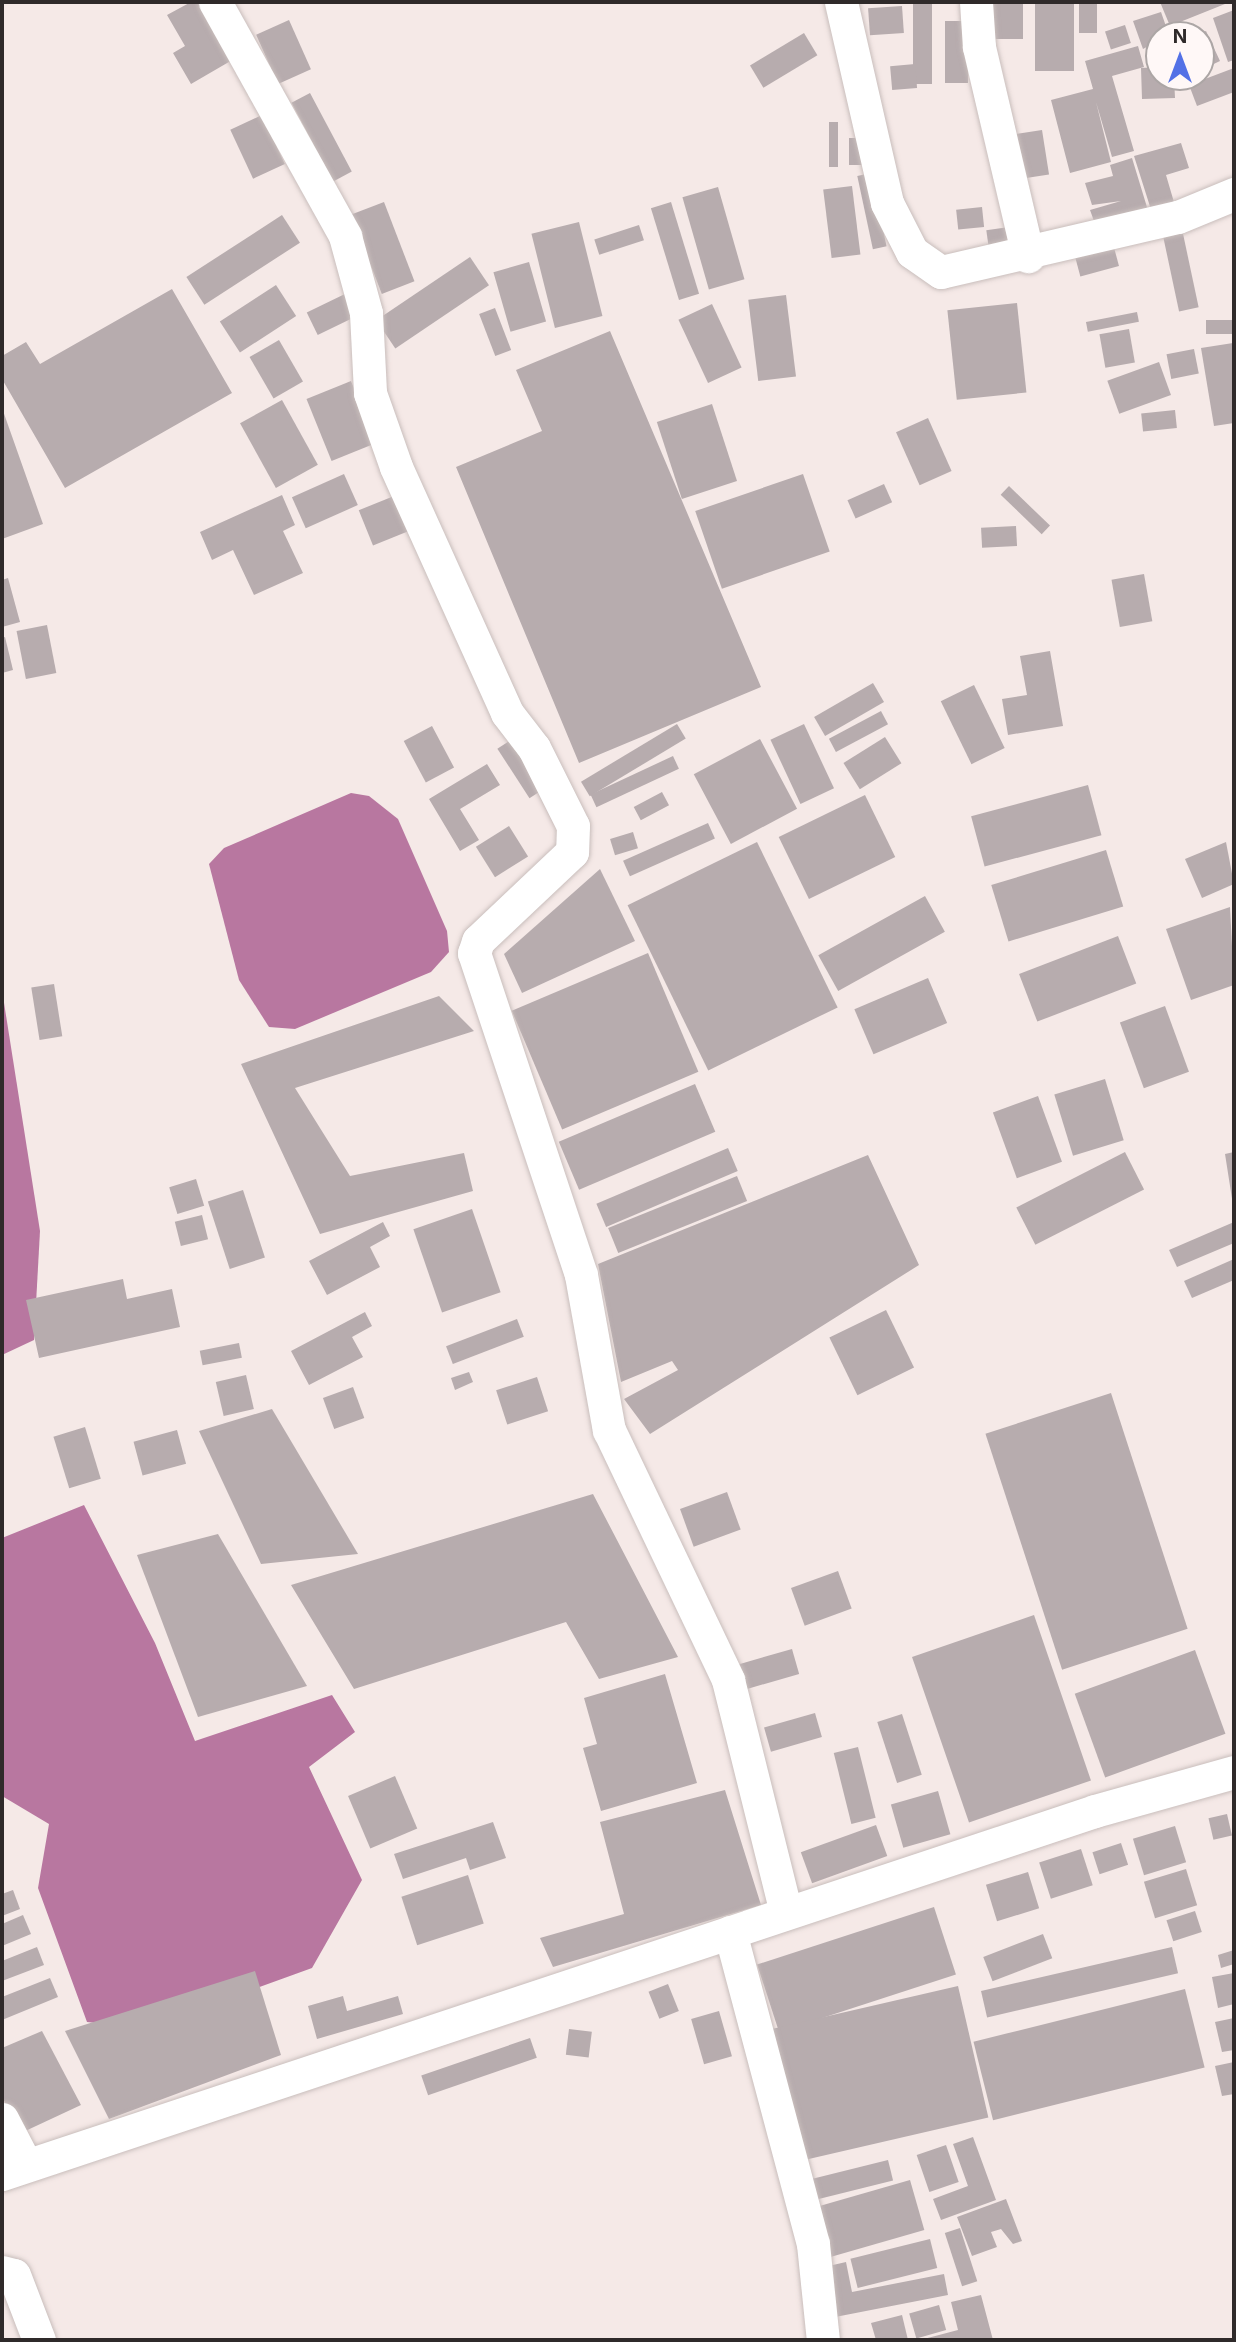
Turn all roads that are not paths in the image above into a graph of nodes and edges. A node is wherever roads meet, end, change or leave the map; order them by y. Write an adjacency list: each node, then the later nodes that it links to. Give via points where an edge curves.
1 (215, 2): 7 (street, via 345,236 366,313 370,393 396,467 507,713 534,748 573,826 572,852 478,941 474,953 581,1275 609,1430 628,1482 665,1540 728,1680)
2 (841, 2): 5 (street, via 887,203 912,252 941,272)
3 (976, 2): 5 (street, via 979,47)
4 (1234, 194): 5 (street, via 1178,218)
5 (1028, 256)
6 (1234, 1772): 7 (street)
7 (786, 1913): 8 (street)
8 (730, 1932): 10 (street); 13 (street, via 813,2244)
9 (2, 2119): 10 (street)
10 (14, 2169)
11 (2, 2272): 12 (street, via 14,2275)
12 (38, 2340)
13 (823, 2340)

